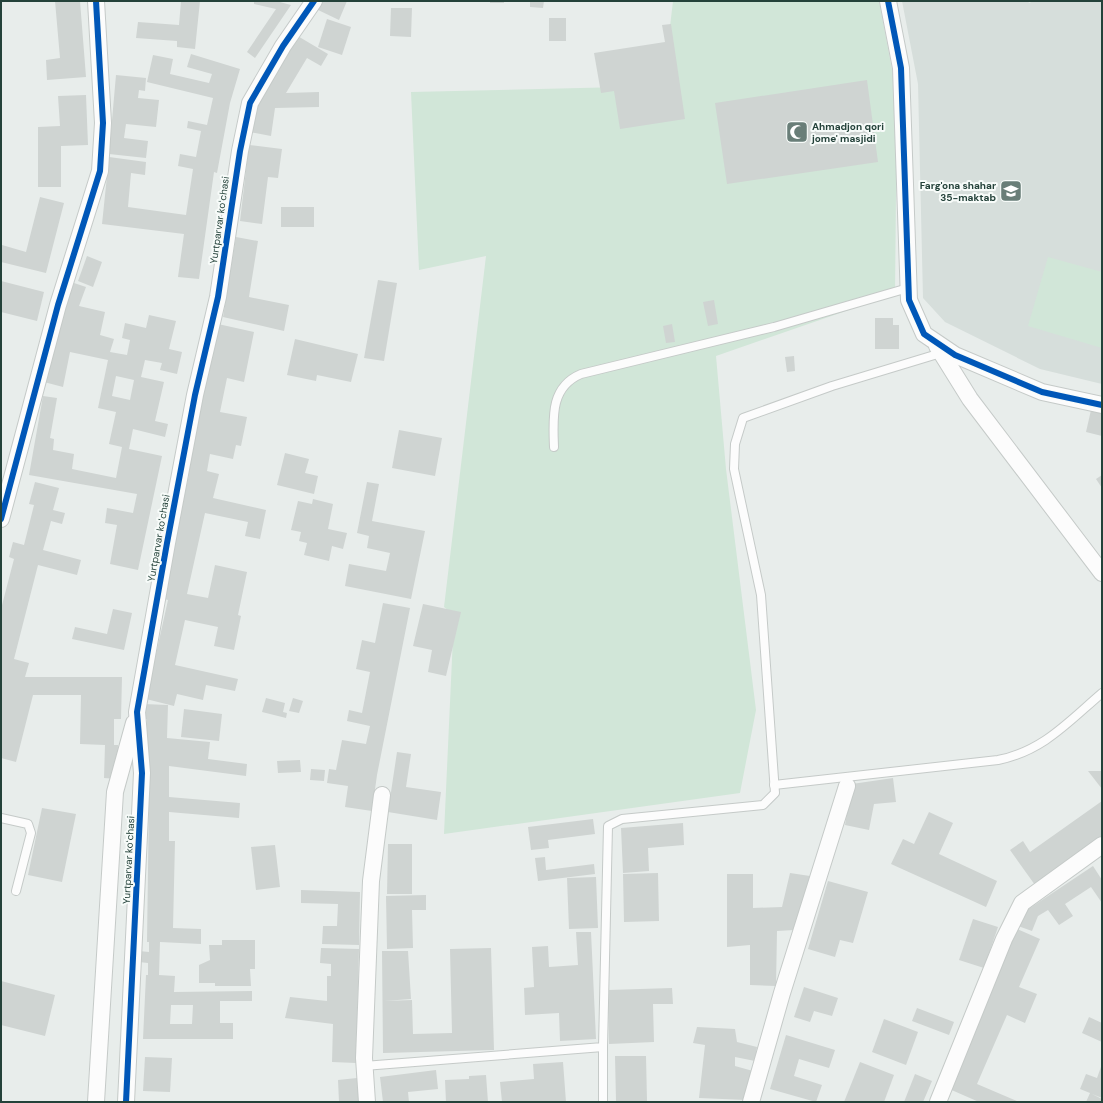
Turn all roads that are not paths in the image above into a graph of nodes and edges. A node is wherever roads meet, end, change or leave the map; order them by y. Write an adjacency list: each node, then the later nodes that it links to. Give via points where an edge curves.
1 (96, 1): 8 (street, via 103,123 100,171 58,305)
2 (314, 1): 11 (street, Yurtparvar koʻchasi, via 283,46 250,103 240,151 218,297 194,403)
3 (888, 1): 4 (street, via 901,68)
4 (908, 288): 5 (street, via 909,300 924,334); 7 (lane, via 774,327 581,374 570,379 557,398 553,415)
5 (937, 347): 6 (street, via 1042,392); 9 (street, via 970,399); 12 (lane, via 743,418 735,444 734,469 761,595)
6 (1102, 405)
7 (554, 447)
8 (1, 519)
9 (1102, 573)
10 (1102, 693): 12 (lane, via 1044,742 1016,756)
11 (137, 712): 20 (street, via 115,792); 21 (street, Yurtparvar koʻchasi, via 142,773)
12 (774, 785): 18 (lane, via 775,793 763,805 622,819 608,826)
13 (847, 786): 24 (street, via 782,993)
14 (382, 795): 19 (street, via 371,881)
15 (1, 818): 17 (lane, via 28,824 31,833)
16 (1102, 845): 25 (street, via 1022,903 1004,939)
17 (16, 891)
18 (603, 1047): 19 (lane); 23 (lane)
19 (364, 1066): 22 (street)
20 (96, 1102)
21 (126, 1102)
22 (367, 1102)
23 (603, 1102)
24 (751, 1102)
25 (938, 1102)

